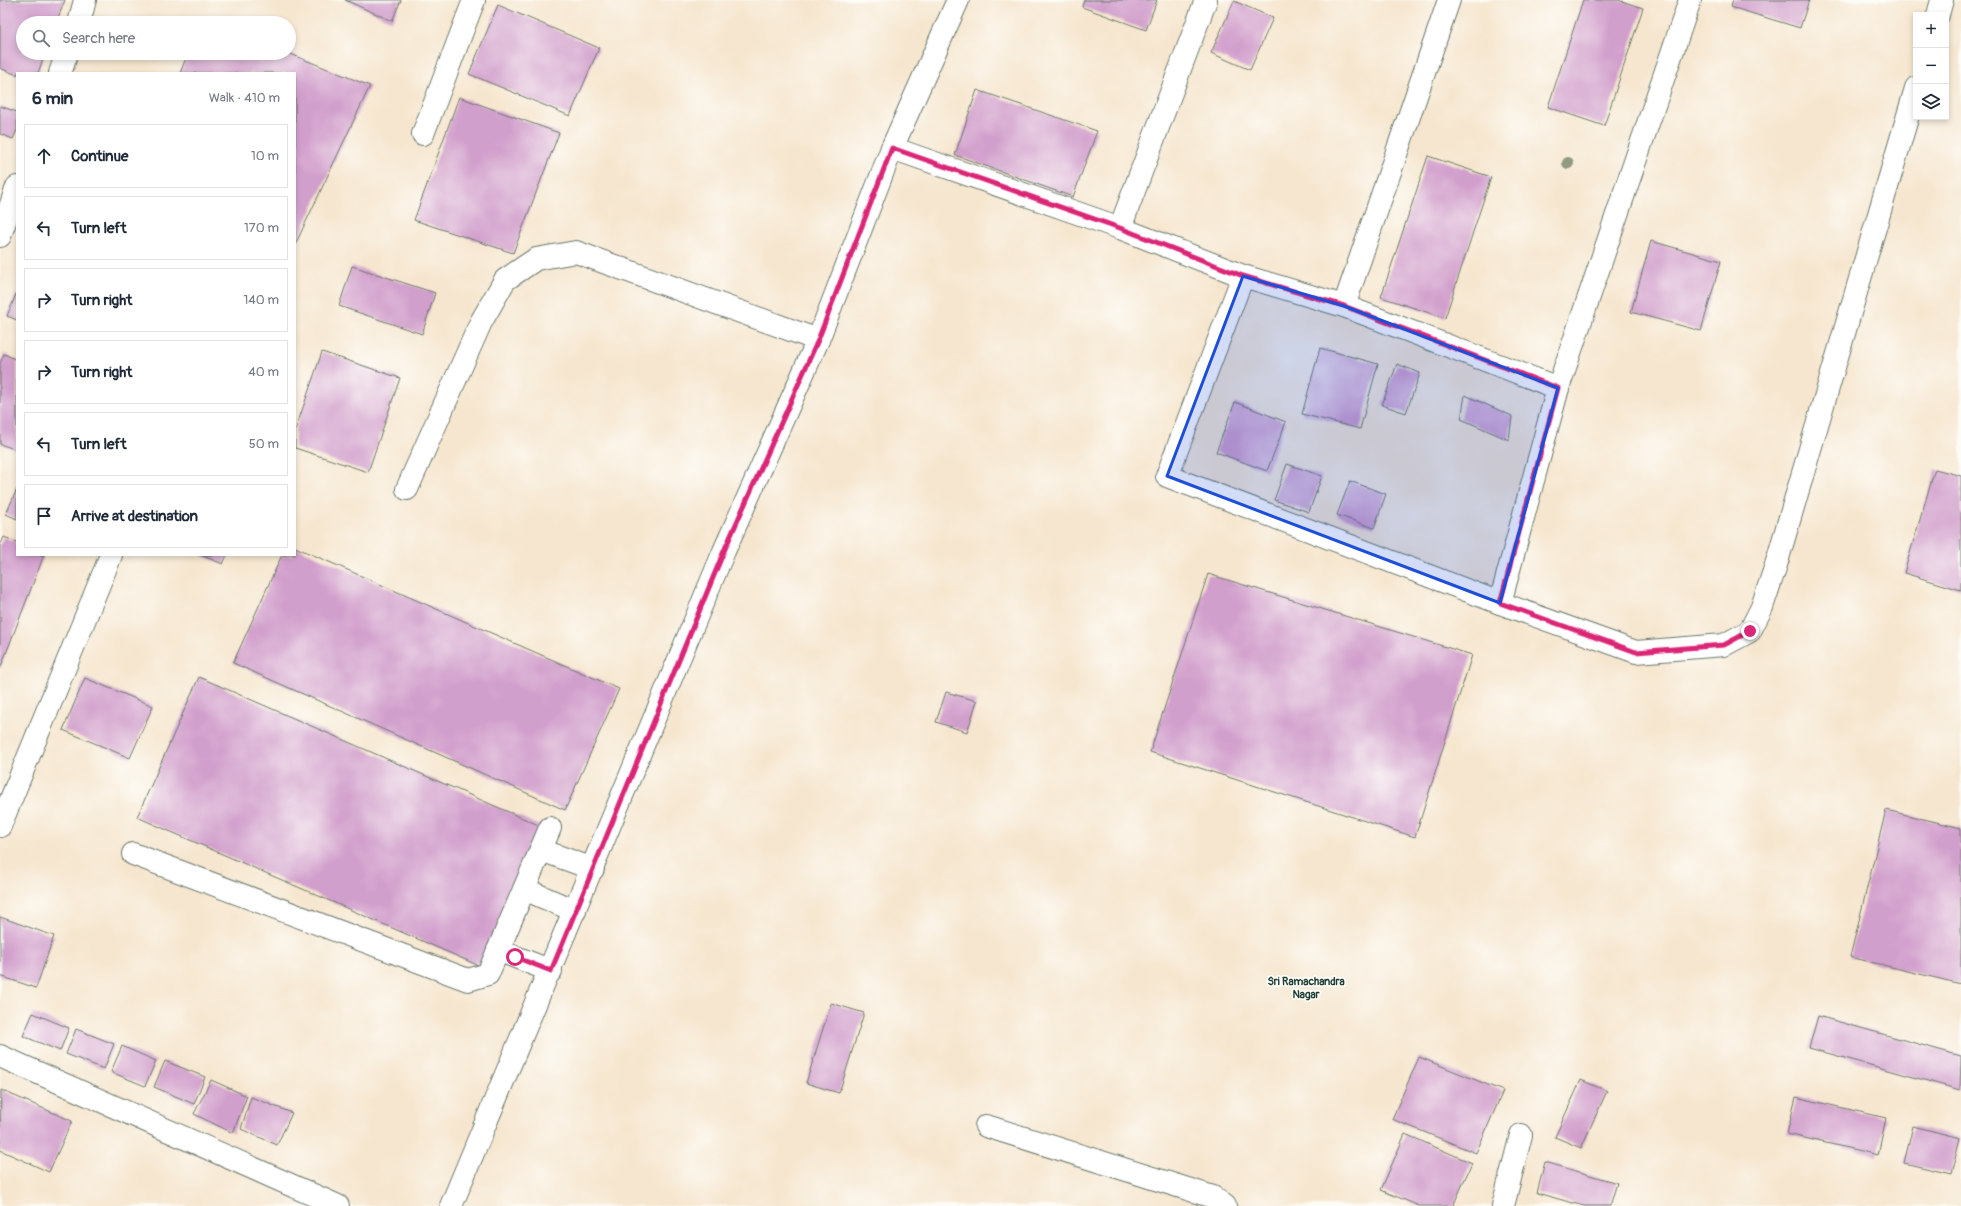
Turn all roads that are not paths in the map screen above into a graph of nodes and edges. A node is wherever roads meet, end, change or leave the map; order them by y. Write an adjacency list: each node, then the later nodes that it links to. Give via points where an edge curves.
1 (85, 0): 9 (street)
2 (474, 0): 13 (street)
3 (958, 0): 14 (street)
4 (1206, 0): 16 (street)
5 (1449, 0): 19 (street)
6 (1690, 0): 21 (street)
7 (1942, 0): 8 (street)
8 (1939, 12)
9 (81, 16)
10 (65, 60): 11 (street)
11 (60, 72)
12 (1913, 98): 24 (street, via 1776,565 1762,607 1750,631 1724,645 1636,652)
13 (423, 134)
14 (892, 148): 16 (street); 20 (street)
15 (16, 190): 17 (street)
16 (1120, 228): 18 (street)
17 (0, 236)
18 (1243, 276): 19 (street); 24 (street, via 1167,476)
19 (1344, 306): 21 (street)
20 (818, 340): 22 (street, via 576,252 536,259 505,280 481,322); 29 (street, via 724,551)
21 (1558, 388): 24 (street)
22 (407, 489)
23 (111, 556): 25 (street)
24 (1500, 603)
25 (0, 826)
26 (550, 828): 27 (street)
27 (541, 850): 29 (street); 30 (street)
28 (133, 854): 32 (street, via 468,980 488,974)
29 (593, 869): 31 (street)
30 (524, 889): 31 (street); 32 (street)
31 (575, 911): 33 (street)
32 (498, 950): 33 (street)
33 (551, 971): 38 (street)
34 (0, 1056): 37 (street)
35 (986, 1126): 39 (street, via 1212,1196)
36 (1521, 1135): 40 (street)
37 (338, 1206)
38 (451, 1206)
39 (1225, 1206)
40 (1503, 1206)

